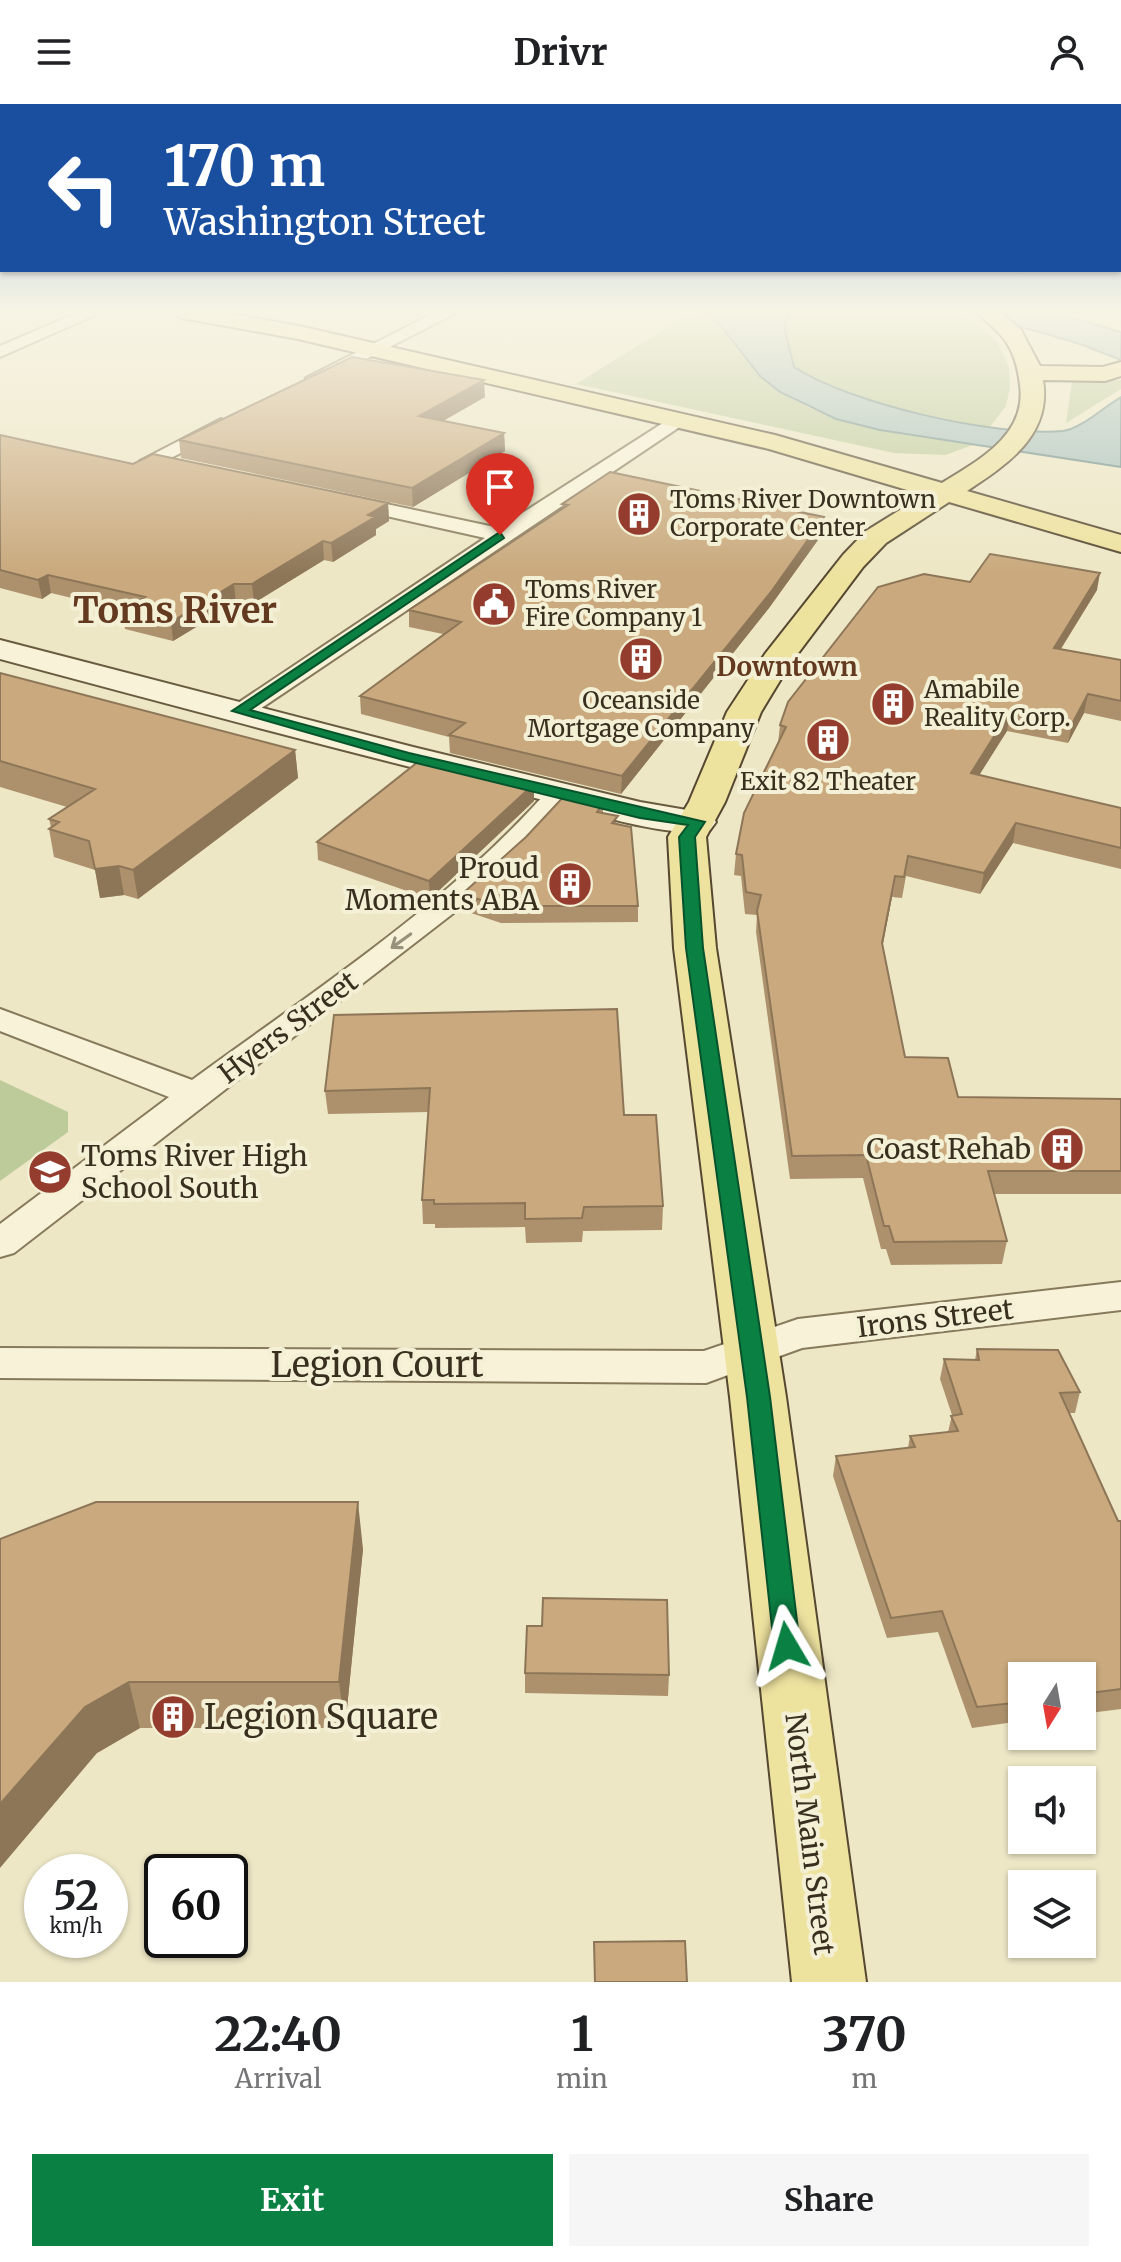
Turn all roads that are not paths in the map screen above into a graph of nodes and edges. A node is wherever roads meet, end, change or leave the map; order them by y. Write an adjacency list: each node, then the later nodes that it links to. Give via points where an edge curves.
1 (586, 400): 4 (main road)
2 (1034, 400): 6 (main road, North Main Street, via 1026,428)
3 (240, 416): 7 (street, via 150,461)
4 (677, 420): 5 (main road); 10 (street)
5 (775, 443): 6 (main road, via 884,460 940,462); 8 (main road)
6 (1005, 453): 8 (main road, North Main Street)
7 (178, 466)
8 (946, 492): 11 (main road, North Main Street); 12 (main road)
9 (320, 496): 10 (street)
10 (500, 535): 14 (street)
11 (876, 537): 12 (main road, via 971,520 1032,523); 16 (main road, North Main Street, via 776,661 744,712)
12 (1110, 540)
13 (0, 649): 14 (main road)
14 (239, 711): 15 (main road)
15 (561, 793): 16 (main road); 18 (street, Hyers Street, one-way to 18, via 504,853 419,928)
16 (697, 822): 21 (main road, North Main Street, via 687,837 695,948)
17 (0, 1019): 18 (street)
18 (198, 1095): 19 (street, Hyers Street)
19 (0, 1244)
20 (1121, 1296): 21 (street, Irons Street, via 798,1334)
21 (751, 1352): 22 (street, Legion Court, via 706,1367); 23 (main road, North Main Street)
22 (0, 1363)
23 (829, 1982)

